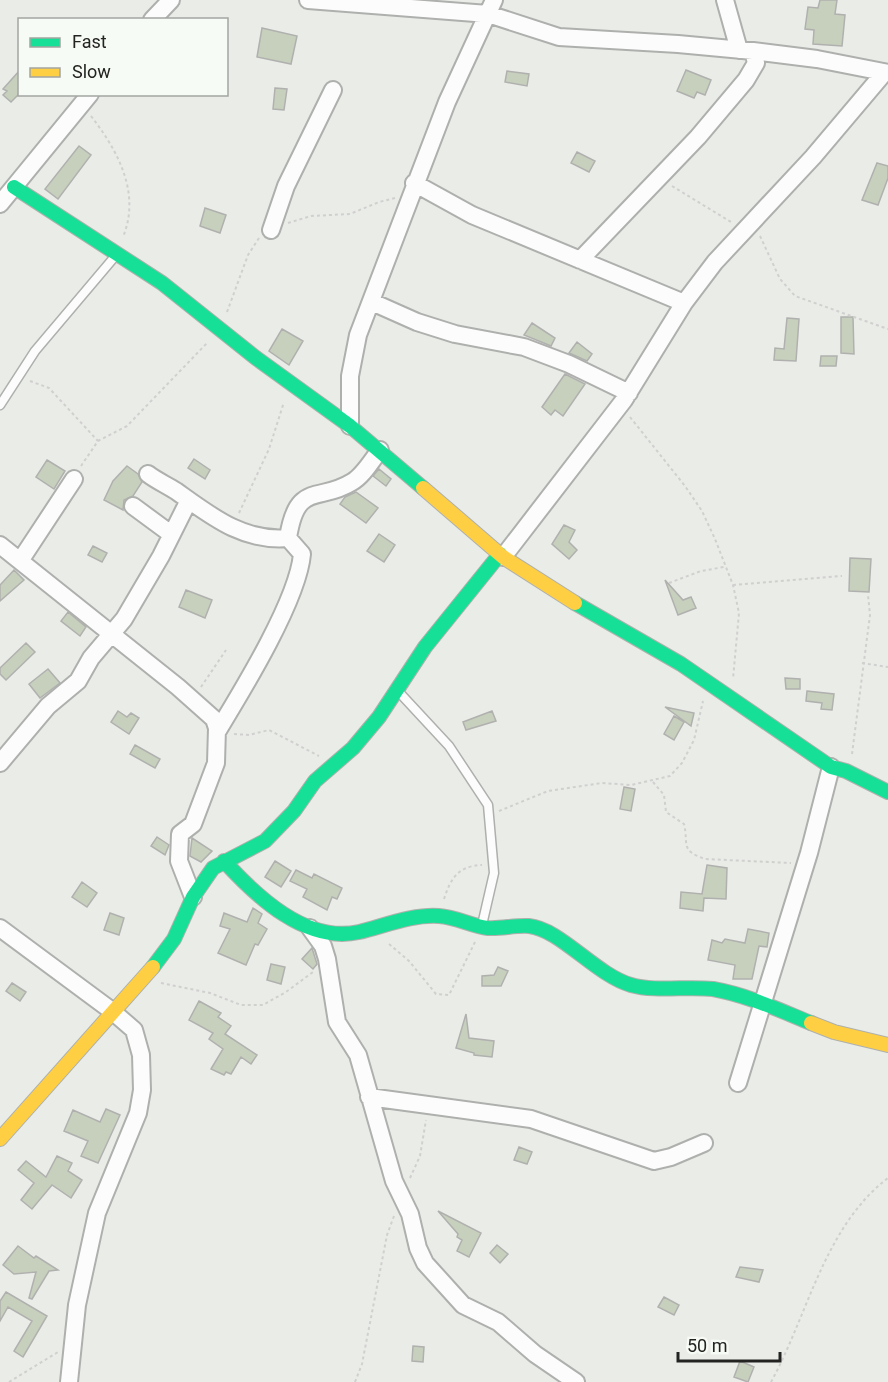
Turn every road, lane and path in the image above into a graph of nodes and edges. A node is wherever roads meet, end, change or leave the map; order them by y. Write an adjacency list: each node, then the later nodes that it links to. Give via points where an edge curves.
1 (171, 0): 5 (street)
2 (308, 0): 4 (street)
3 (725, 0): 6 (street)
4 (491, 7): 6 (street, via 559,37); 12 (street)
5 (154, 18)
6 (746, 51): 7 (street, via 817,59); 10 (street, via 756,63 746,80)
7 (886, 73): 14 (street)
8 (333, 90): 15 (street, via 286,186)
9 (86, 99): 11 (street); 17 (path, via 128,184 131,209)
10 (660, 177): 16 (path); 18 (street)
11 (14, 187): 13 (street); 17 (street)
12 (412, 189): 15 (path, via 350,214 311,216); 18 (street); 19 (street)
13 (0, 204)
14 (757, 218): 16 (street); 22 (path, via 764,249 780,279 795,296)
15 (271, 230): 21 (path, via 252,247)
16 (743, 231): 20 (street)
17 (118, 254): 21 (street); 23 (lane, via 35,351)
18 (580, 260): 20 (street)
19 (372, 302): 25 (street, via 455,334 533,350 569,364); 27 (street, via 358,335 350,376)
20 (684, 303): 25 (street)
21 (219, 328): 24 (street); 28 (path, via 127,426)
22 (888, 329)
23 (18, 378): 26 (lane); 28 (path, via 49,388)
24 (291, 382): 27 (street); 34 (path, via 269,449)
25 (627, 397): 38 (street); 40 (path, via 638,429 702,511)
26 (0, 405)
27 (350, 426): 29 (street)
28 (98, 441): 31 (path)
29 (380, 450): 36 (street, via 354,481 305,497); 38 (street)
30 (148, 474): 32 (street)
31 (74, 479): 39 (street)
32 (188, 502): 34 (street, via 214,519); 35 (street)
33 (133, 506): 35 (street)
34 (232, 525): 36 (street, via 237,531 267,540)
35 (171, 534): 45 (street, via 136,602)
36 (288, 538): 53 (street, via 302,555 297,577 260,657)
37 (0, 545): 39 (street)
38 (502, 556): 49 (street); 50 (street, via 425,647)
39 (20, 561): 45 (street)
40 (724, 567): 42 (path); 43 (path)
41 (842, 576): 43 (path)
42 (669, 583)
43 (733, 585): 51 (path, via 739,613)
44 (868, 595): 47 (path, via 870,615)
45 (110, 634): 52 (street); 54 (street, via 78,681 48,706)
46 (225, 650): 52 (path)
47 (862, 663): 48 (path); 56 (path, via 854,741)
48 (888, 667)
49 (711, 685): 51 (street); 57 (path, via 694,740 682,763 670,776)
50 (397, 690): 55 (street, via 353,748); 61 (lane, via 449,746 480,791 490,817)
51 (729, 697): 56 (street)
52 (193, 699): 53 (street)
53 (219, 728): 55 (path, via 241,735 268,730 298,742); 63 (street, via 216,763 193,824 180,834 179,861)
54 (0, 763)
55 (334, 765): 60 (street, via 315,781 265,842)
56 (838, 769): 58 (street); 62 (street)
57 (653, 782): 59 (path, via 602,783 548,791); 62 (path, via 664,795 666,812 684,824 687,850 694,855)
58 (888, 792)
59 (491, 815)
60 (224, 861): 63 (street, via 213,868); 67 (street, via 249,888)
61 (494, 864): 64 (path, via 469,866 457,872); 65 (lane, via 493,887)
62 (805, 867): 71 (street)
63 (193, 897): 72 (street, via 160,959)
64 (439, 916): 65 (street); 68 (street)
65 (482, 926): 68 (path, via 449,995 441,996 409,961); 71 (street, via 530,926 548,933 596,968 631,985 710,989 739,994)
66 (0, 928): 72 (street)
67 (310, 928): 68 (street, via 338,934); 69 (street)
68 (367, 931)
69 (327, 959): 70 (path, via 263,1005 241,1005 229,998); 75 (street, via 337,1022 358,1055)
70 (161, 983)
71 (762, 1004): 73 (street, via 834,1032); 74 (street)
72 (112, 1011): 77 (street); 81 (street, via 134,1030 141,1055 142,1090 138,1113 97,1213)
73 (888, 1046)
74 (738, 1083)
75 (369, 1097): 76 (street); 80 (street)
76 (429, 1105): 78 (street, via 531,1119 654,1161); 80 (path, via 420,1156)
77 (0, 1138)
78 (704, 1143)
79 (888, 1178): 86 (path, via 856,1207 834,1244)
80 (402, 1198): 84 (path, via 387,1235 362,1364); 85 (street, via 425,1263 463,1305 498,1322)
81 (73, 1342): 82 (path); 83 (street)
82 (9, 1382)
83 (69, 1382)
84 (355, 1382)
85 (576, 1382)
86 (771, 1382)

